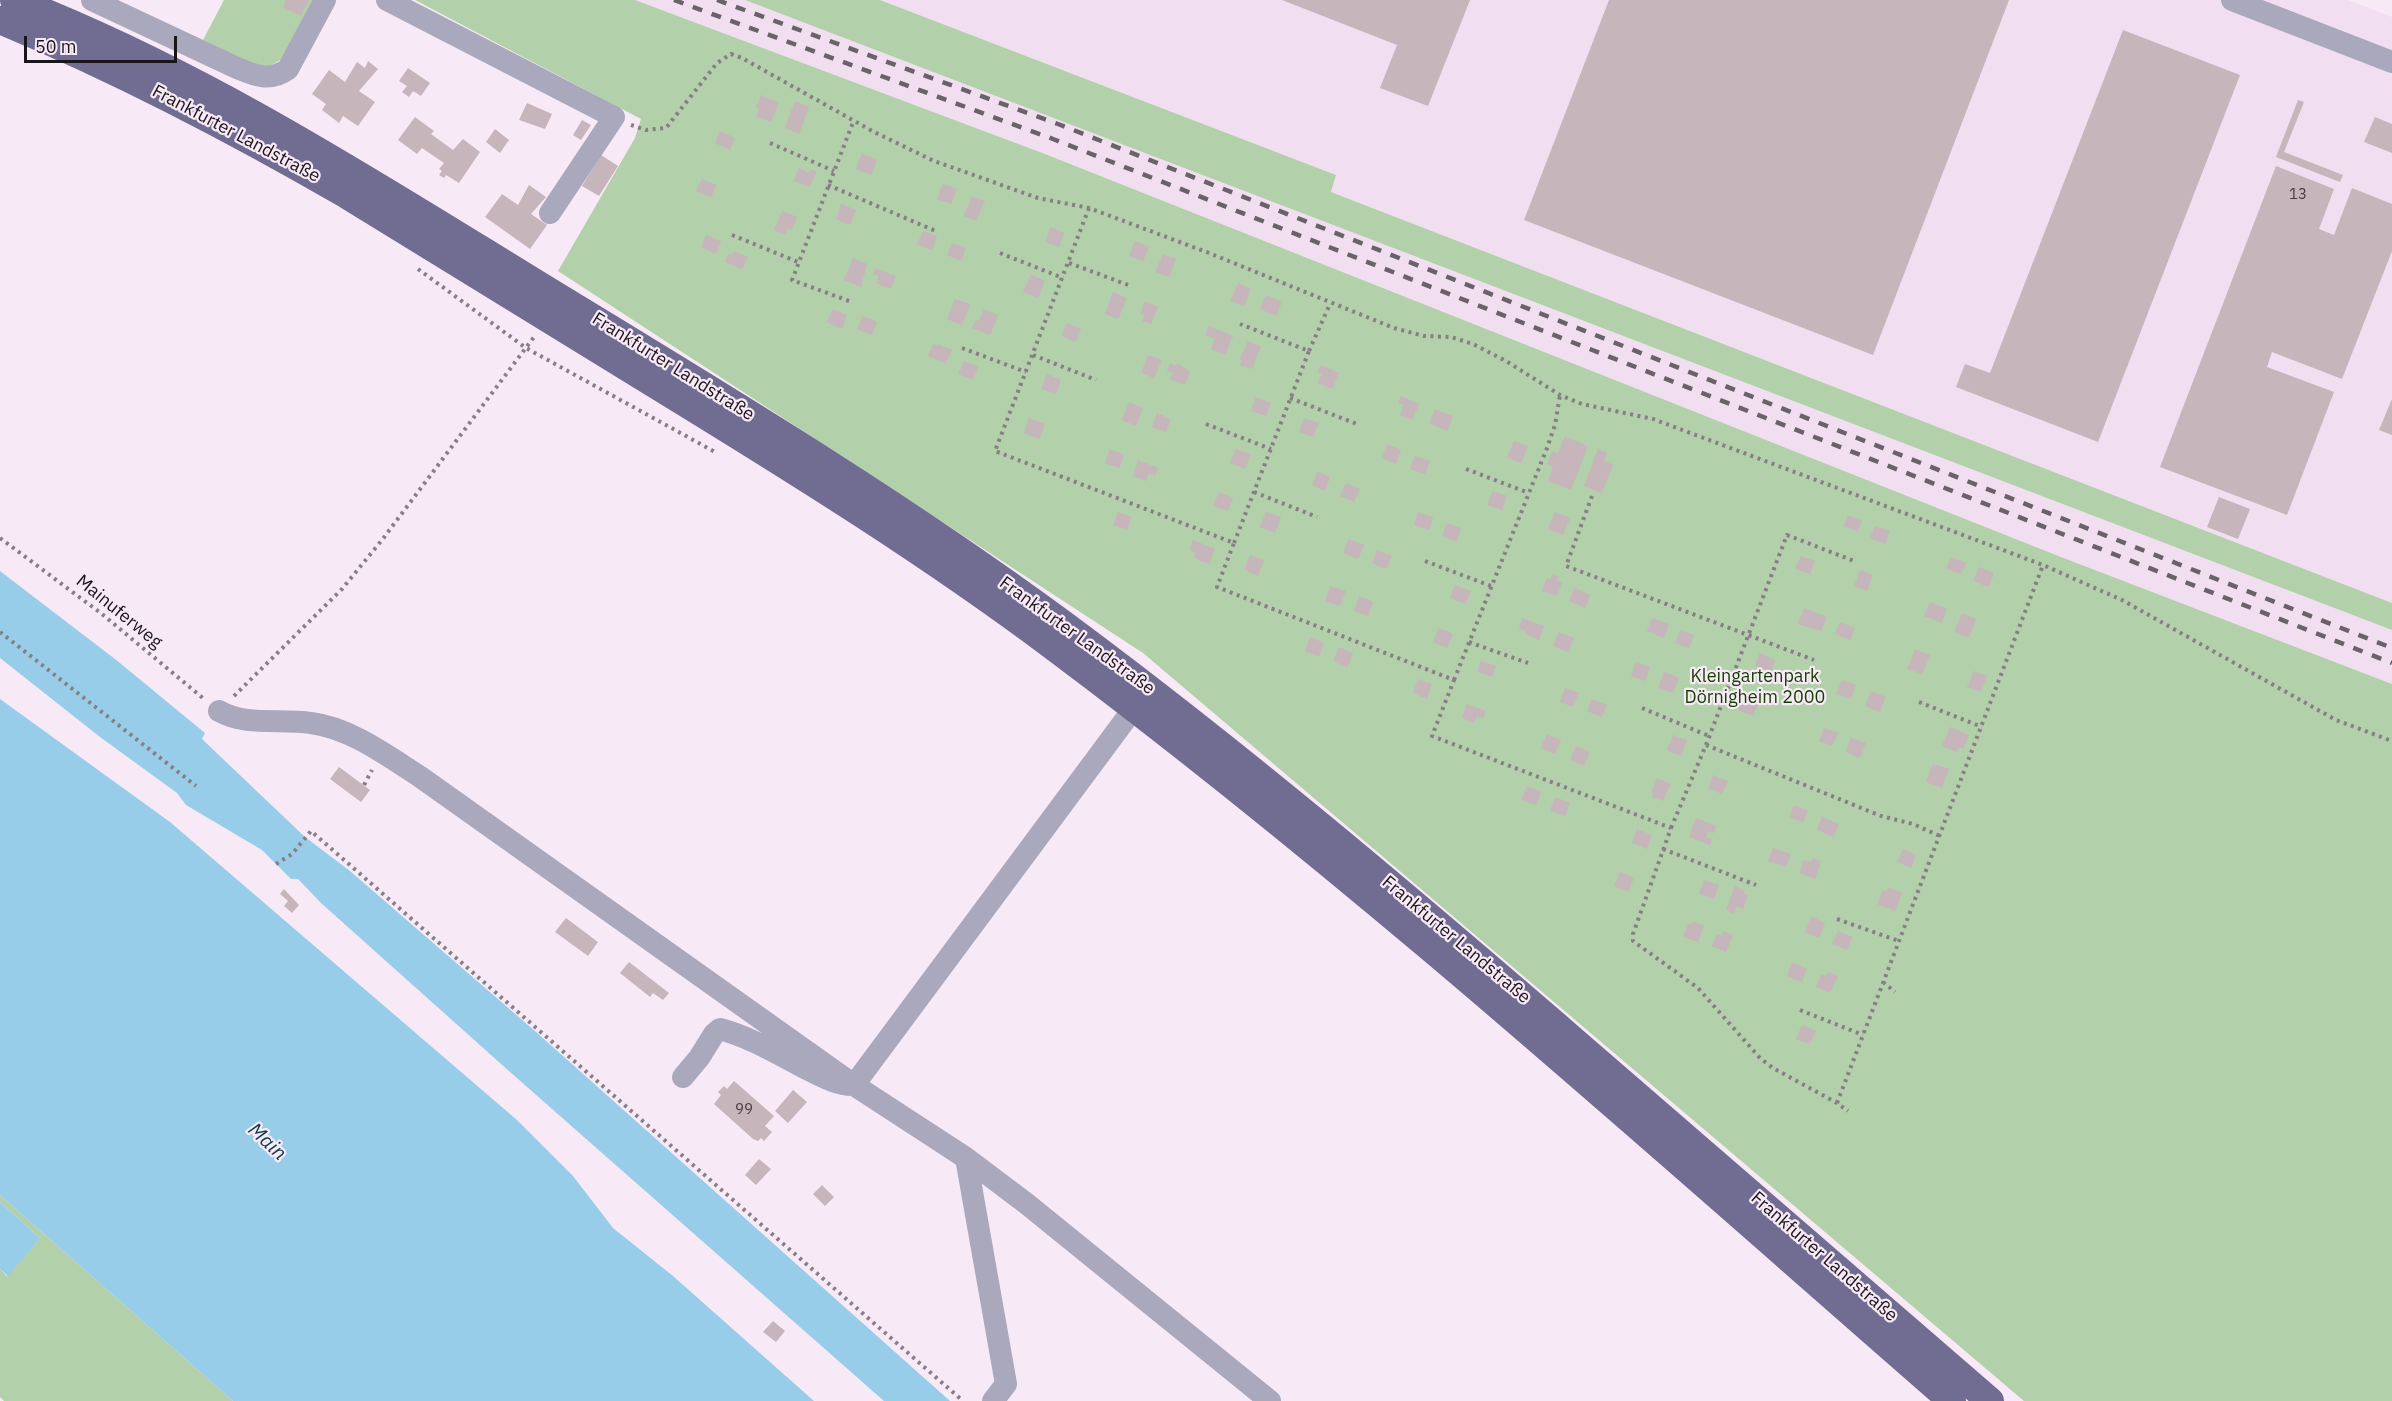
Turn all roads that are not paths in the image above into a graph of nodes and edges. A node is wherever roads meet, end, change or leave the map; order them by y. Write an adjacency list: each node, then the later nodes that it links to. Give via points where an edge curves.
1 (14, 0): 17 (main road, Frankfurter Landstraße, via 192,81 348,167 789,438 1034,603 1294,803)
2 (92, 0): 3 (street, via 243,71 270,78 288,69)
3 (325, 0)
4 (387, 0): 8 (street, via 614,117)
5 (2232, 0): 7 (street)
6 (0, 20): 9 (main road, Frankfurter Landstraße, via 145,86 348,195 860,512 965,582)
7 (2392, 62)
8 (550, 213)
9 (1134, 708): 12 (street); 16 (main road, Frankfurter Landstraße, via 1209,765 1421,941)
10 (219, 711): 12 (street, via 235,719 327,727 382,753 470,811)
11 (683, 1077): 12 (street, via 720,1029 822,1076)
12 (854, 1085): 13 (street)
13 (966, 1158): 14 (street, via 1006,1383); 15 (street)
14 (993, 1401)
15 (1270, 1401)
16 (1952, 1401)
17 (1990, 1401)

